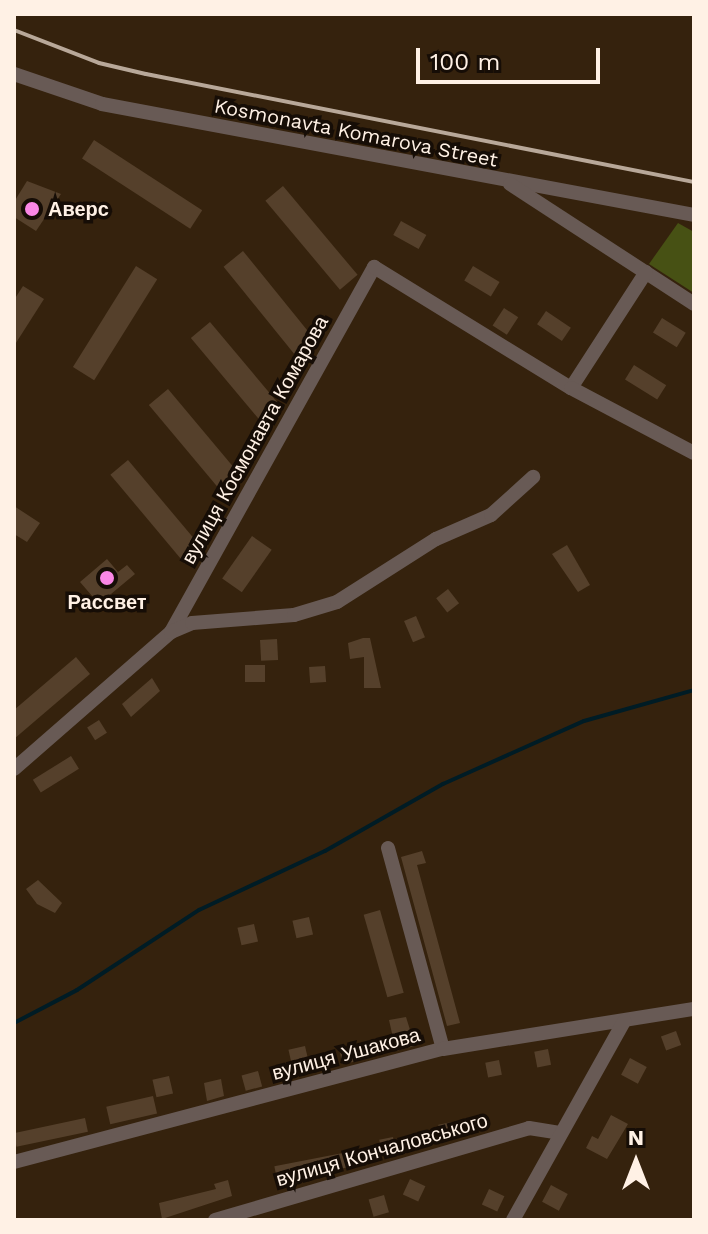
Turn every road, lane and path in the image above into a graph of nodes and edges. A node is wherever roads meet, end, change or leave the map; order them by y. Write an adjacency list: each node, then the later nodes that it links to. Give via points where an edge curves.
1 (14, 74): 2 (street, Kosmonavta Komarova Street, via 102,104)
2 (503, 180): 3 (street, Kosmonavta Komarova Street); 5 (street)
3 (555, 190): 4 (street, Kosmonavta Komarova Street); 5 (street)
4 (694, 215)
5 (561, 217): 6 (street)
6 (646, 272): 7 (street); 8 (street)
7 (694, 304)
8 (571, 388): 9 (street); 11 (street, вулиця Космонавта Комарова, via 374,267)
9 (694, 453)
10 (533, 477): 11 (street, вулиця Космонавта Комарова, via 491,515 436,539 337,602 294,615 192,623)
11 (171, 632): 12 (street, вулиця Космонавта Комарова)
12 (14, 769)
13 (388, 848): 16 (street)
14 (694, 1009): 15 (street, вулиця Ушакова)
15 (624, 1021): 16 (street, вулиця Ушакова); 17 (street)
16 (443, 1049): 18 (street, вулиця Ушакова)
17 (560, 1133): 19 (street, вулиця Кончаловського, via 529,1128); 22 (street)
18 (14, 1162)
19 (272, 1204): 20 (street, вулиця Кончаловського); 21 (street)
20 (215, 1220)
21 (266, 1220)
22 (513, 1220)

